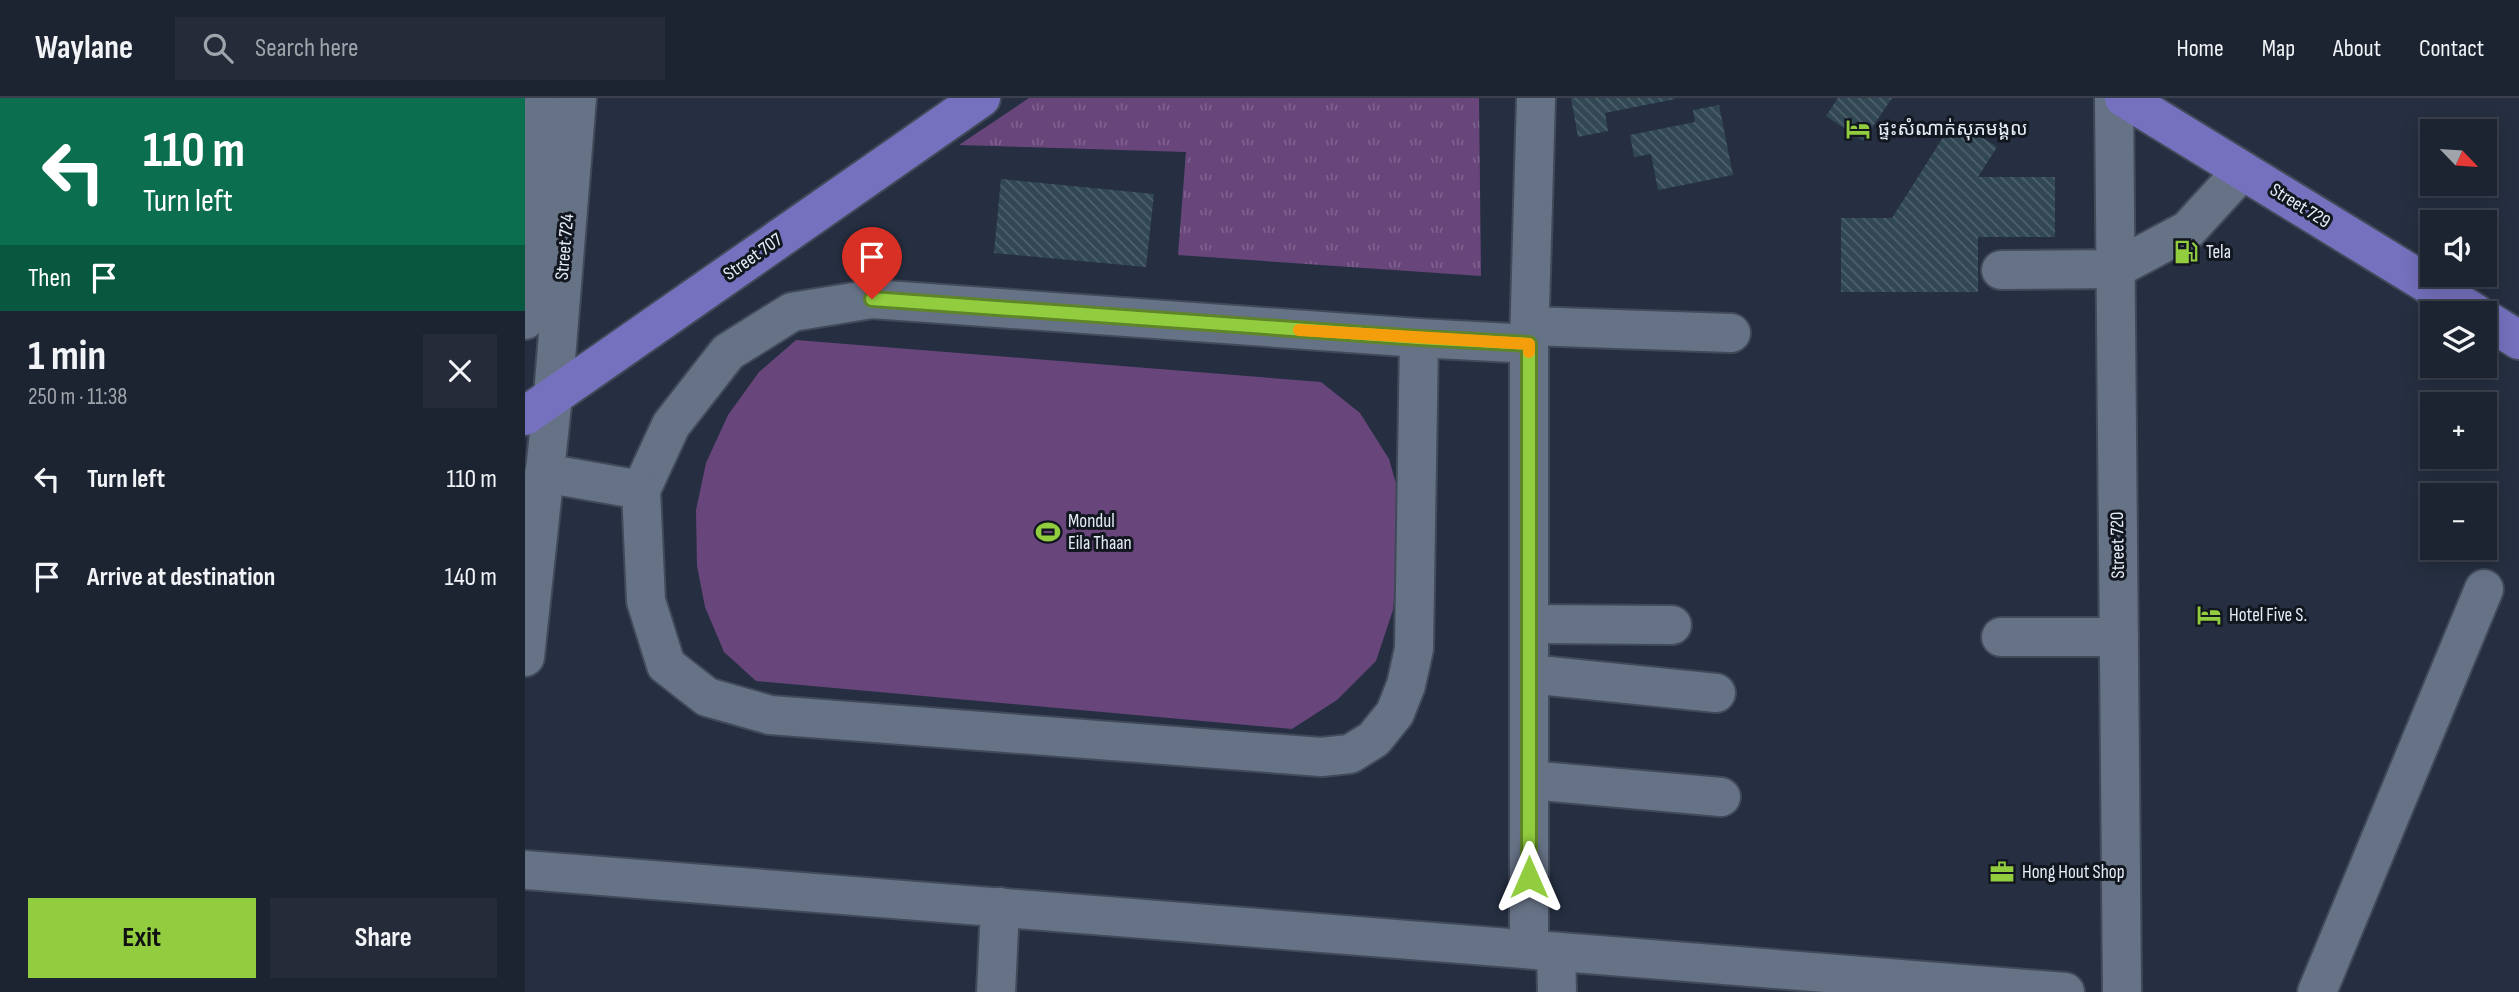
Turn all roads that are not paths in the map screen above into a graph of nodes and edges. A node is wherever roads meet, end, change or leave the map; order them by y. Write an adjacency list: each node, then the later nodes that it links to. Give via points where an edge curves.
1 (543, 98): 11 (street)
2 (577, 98): 17 (street, Street 724)
3 (981, 98): 17 (main road, Street 707)
4 (1535, 98): 14 (street)
5 (2113, 98): 8 (street, Street 720)
6 (2125, 98): 7 (main road, Street 729)
7 (2242, 171): 8 (street, via 2188,230); 10 (main road, Street 729)
8 (2115, 269): 9 (street); 24 (street, Street 720)
9 (2001, 270)
10 (2455, 301)
11 (525, 320)
12 (2497, 326): 16 (main road)
13 (1731, 333): 14 (street)
14 (1529, 335): 15 (street); 21 (street)
15 (1419, 338): 19 (street, via 872,299 792,312 728,352 671,425); 19 (street, via 1414,649 1395,713 1374,739 1350,754 1321,757 771,715 707,697 666,665 646,601)
16 (2519, 340)
17 (539, 406): 18 (street, Street 724)
18 (544, 473): 19 (street); 25 (street, Street 724)
19 (641, 490)
20 (2484, 589): 37 (street)
21 (1529, 624): 22 (street); 26 (street)
22 (1672, 625)
23 (2001, 637): 24 (street)
24 (2119, 637): 36 (street, Street 720)
25 (525, 657)
26 (1529, 674): 27 (street); 28 (street)
27 (1716, 694)
28 (1529, 780): 29 (street); 32 (street)
29 (1721, 797)
30 (525, 870): 31 (street)
31 (1000, 908): 32 (street); 33 (street)
32 (1543, 950): 34 (street); 35 (street)
33 (996, 992)
34 (1557, 992)
35 (2065, 992)
36 (2122, 992)
37 (2317, 992)

